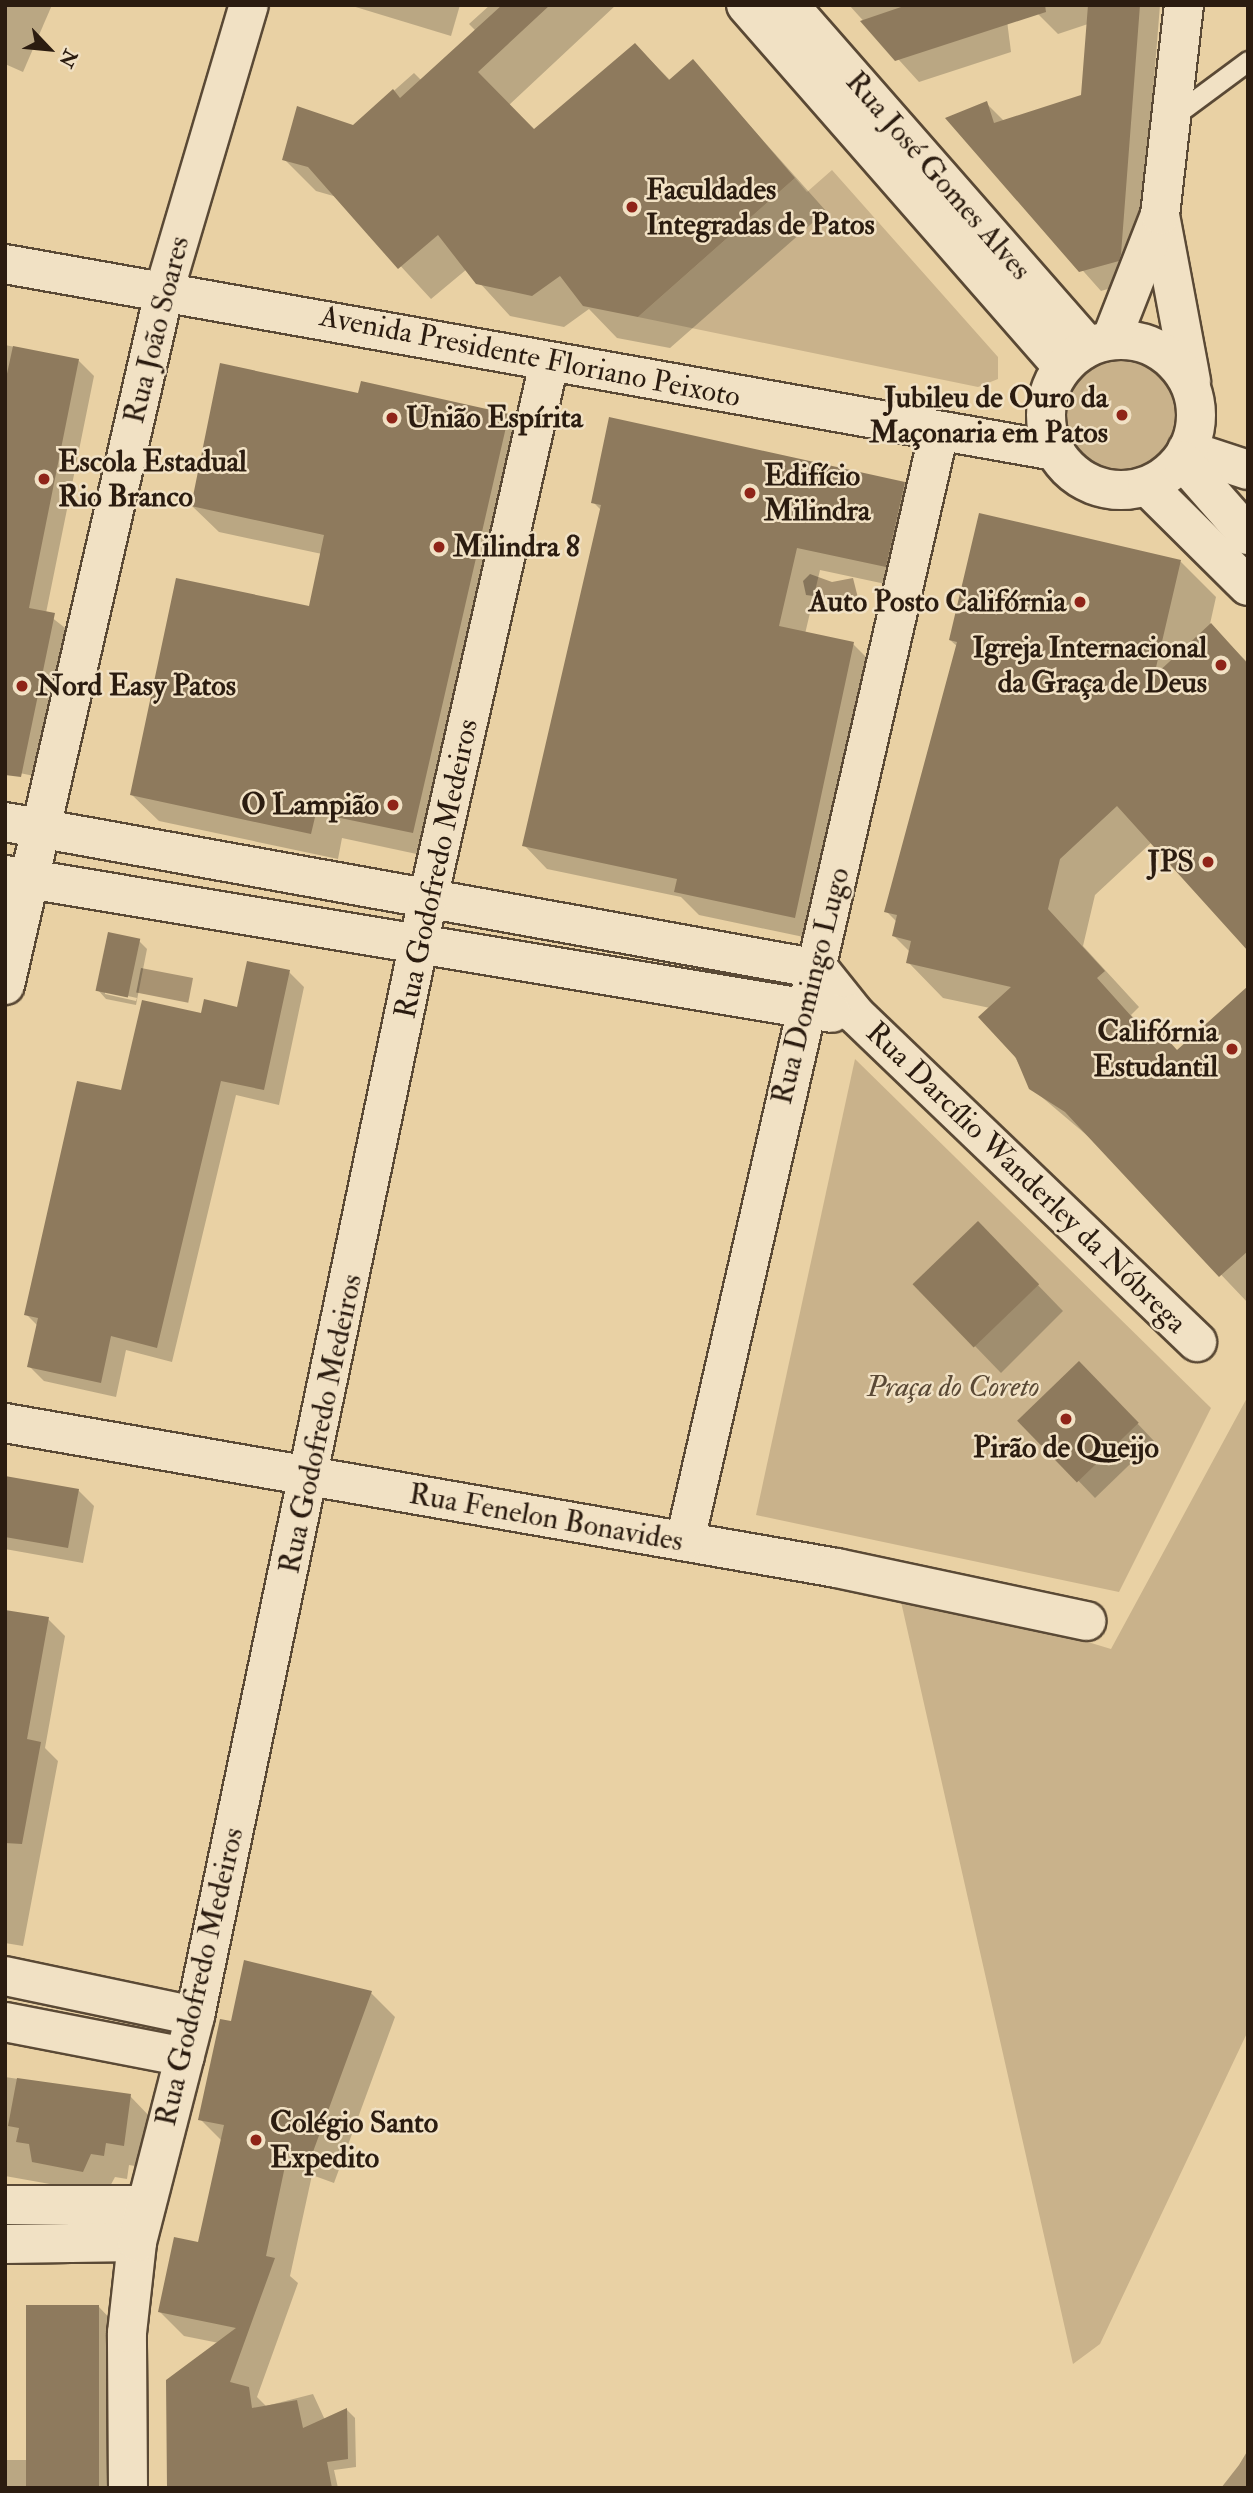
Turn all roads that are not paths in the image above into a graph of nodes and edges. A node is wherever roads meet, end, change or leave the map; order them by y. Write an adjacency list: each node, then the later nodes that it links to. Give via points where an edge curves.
1 (248, 5): 9 (street, Rua João Soares)
2 (746, 5): 10 (street, Rua José Gomes Alves)
3 (789, 5): 10 (street, Rua José Gomes Alves)
4 (1184, 5): 6 (street)
5 (1248, 61): 6 (lane)
6 (1175, 115): 7 (street)
7 (1160, 215): 10 (street); 12 (street)
8 (5, 264): 9 (street, Avenida Presidente Floriano Peixoto)
9 (165, 288): 11 (street, Avenida Presidente Floriano Peixoto); 20 (street, Rua João Soares)
10 (1087, 351): 12 (street, via 1155,346 1178,365); 14 (street, via 1046,417)
11 (549, 363): 13 (street, Avenida Presidente Floriano Peixoto); 22 (street, Rua Godofredo Medeiros)
12 (1193, 390): 15 (street, via 1196,426)
13 (939, 432): 14 (street, Avenida Presidente Floriano Peixoto); 24 (street, Rua Domingo Lugo)
14 (1055, 452): 17 (street, via 1092,485)
15 (1184, 455): 16 (street); 17 (street); 18 (street)
16 (1248, 470)
17 (1147, 486): 19 (street)
18 (1248, 535)
19 (1248, 586)
20 (21, 825): 21 (street, Rua João Soares); 22 (street)
21 (17, 877): 23 (street, Rua Darcílio Wanderley da Nóbrega); 25 (street, Rua João Soares)
22 (428, 899): 23 (street, Rua Godofredo Medeiros); 24 (street)
23 (421, 948): 26 (street, Rua Darcílio Wanderley da Nóbrega); 30 (street, Rua Godofredo Medeiros)
24 (819, 969): 26 (street, Rua Domingo Lugo); 27 (street, Rua Darcílio Wanderley da Nóbrega)
25 (5, 985)
26 (806, 1013): 27 (street, Rua Darcílio Wanderley da Nóbrega); 31 (street, Rua Domingo Lugo, via 778,1114)
27 (855, 1014): 28 (street, Rua Darcílio Wanderley da Nóbrega)
28 (1197, 1342)
29 (5, 1423): 30 (street, Rua Fenelon Bonavides)
30 (310, 1477): 31 (street, Rua Fenelon Bonavides); 34 (street, Rua Godofredo Medeiros)
31 (685, 1541): 32 (street, Rua Fenelon Bonavides)
32 (1086, 1621)
33 (5, 1976): 34 (street)
34 (195, 2016): 36 (street, Rua Godofredo Medeiros)
35 (5, 2022): 36 (street)
36 (185, 2057): 37 (street, Rua Godofredo Medeiros)
37 (145, 2204): 38 (street); 39 (street, Rua Godofredo Medeiros)
38 (5, 2205)
39 (137, 2242): 40 (street); 41 (street, Rua Godofredo Medeiros, via 127,2333)
40 (5, 2244)
41 (128, 2488)

